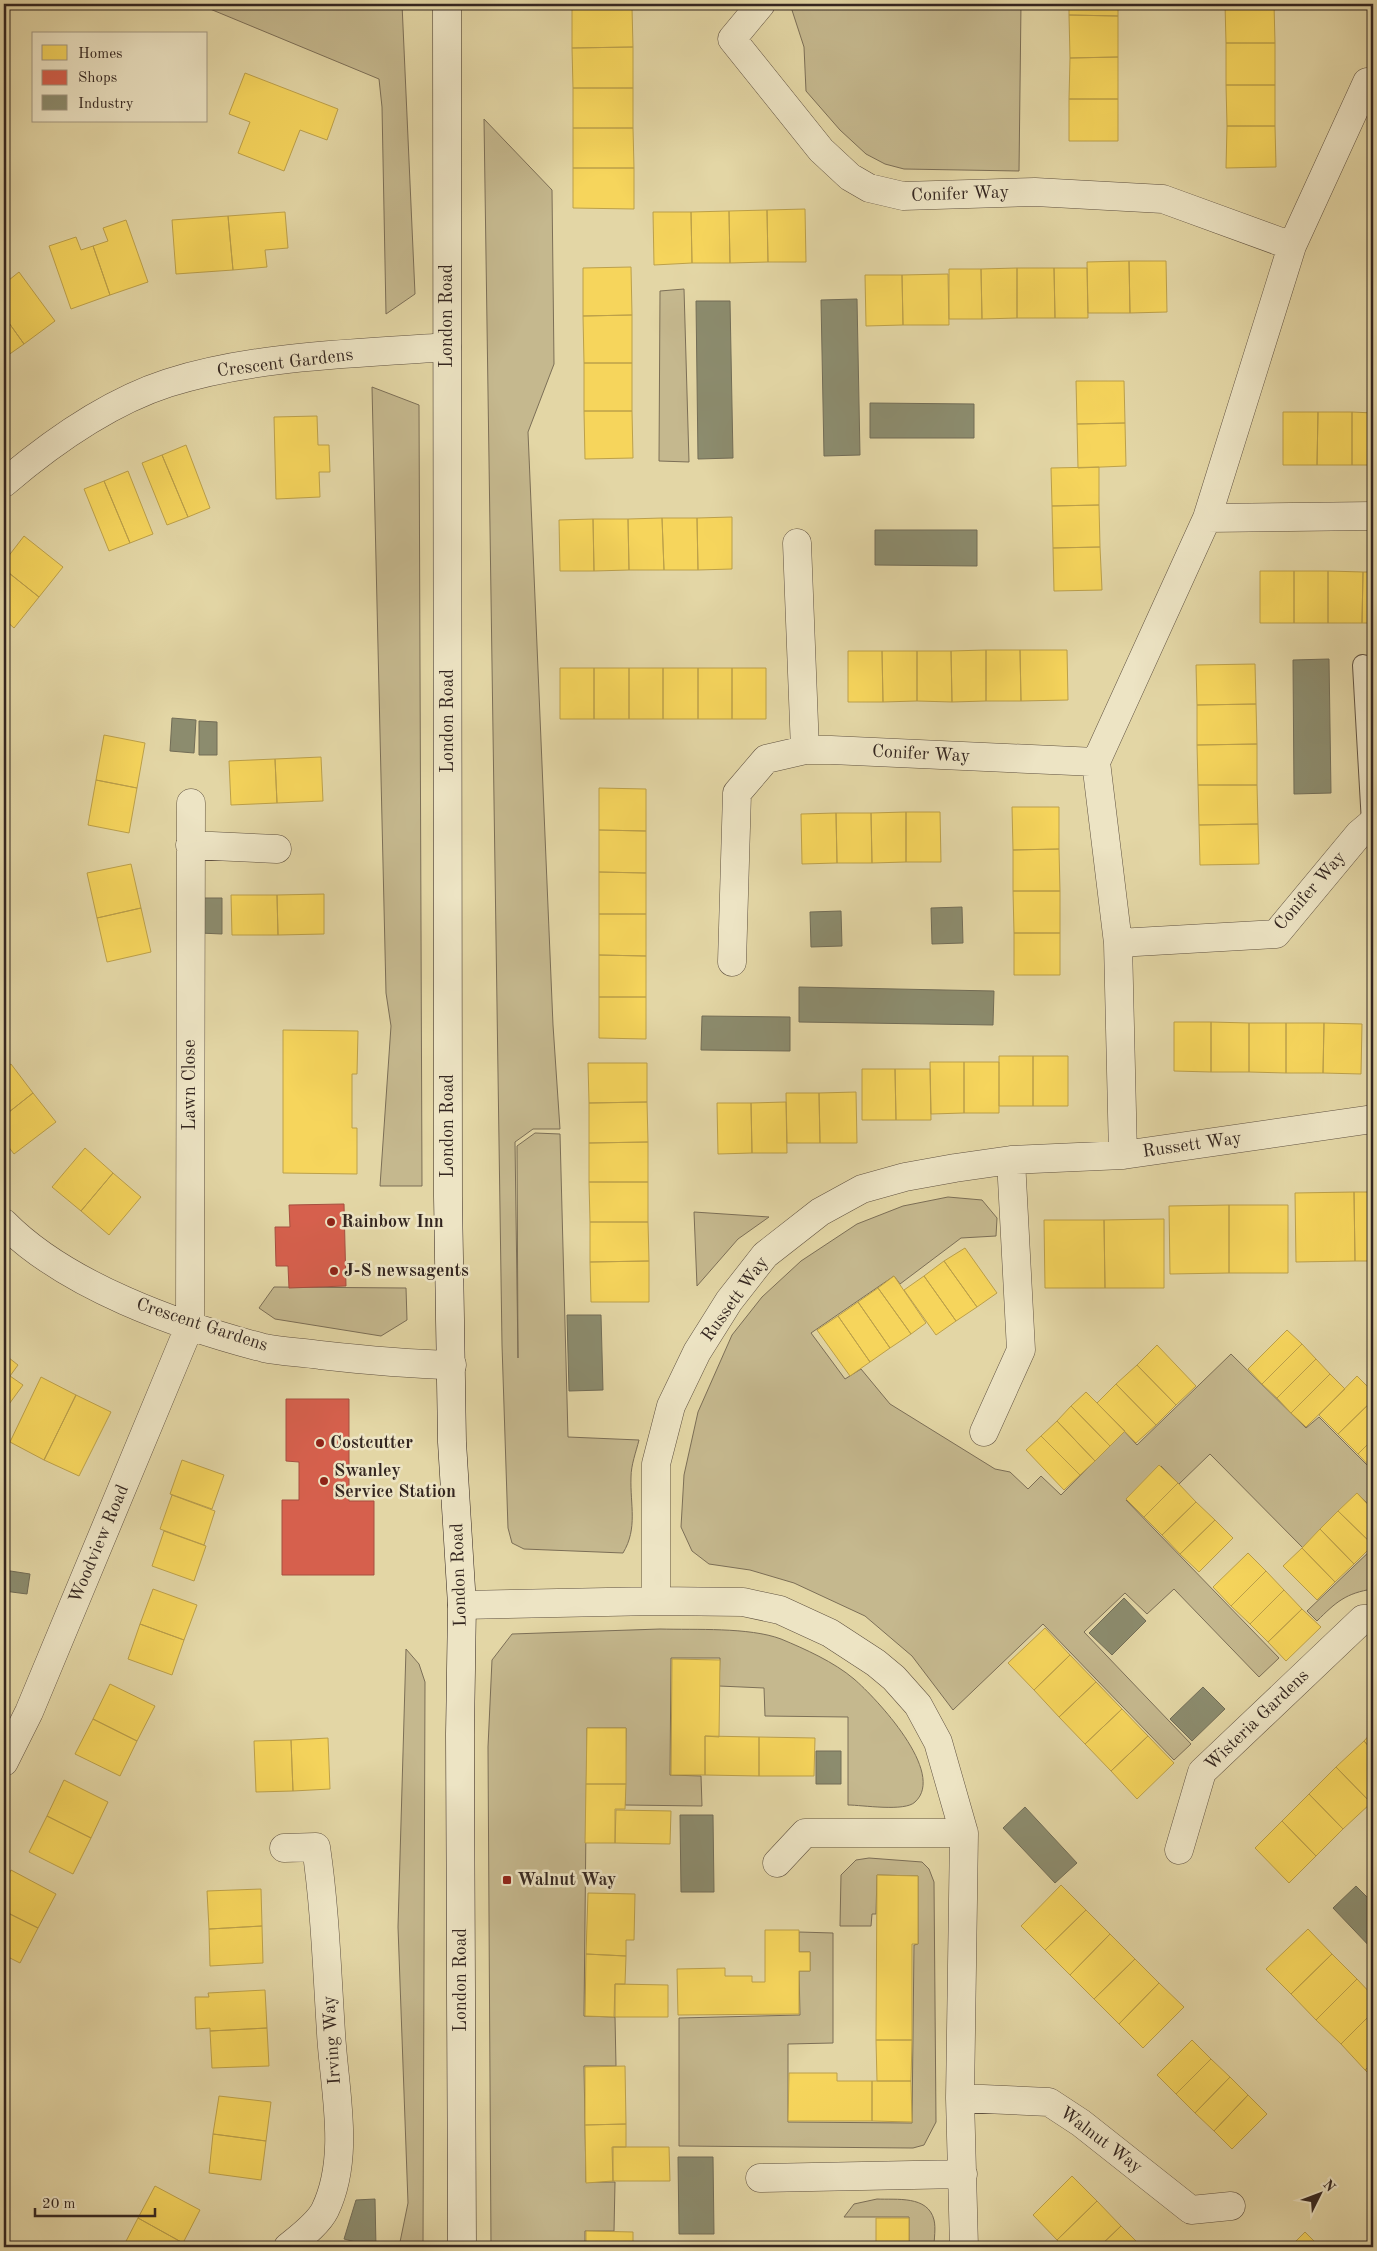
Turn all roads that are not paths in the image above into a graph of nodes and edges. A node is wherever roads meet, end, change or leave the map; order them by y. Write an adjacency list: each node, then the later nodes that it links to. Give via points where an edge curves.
1 (447, 4): 5 (street, London Road)
2 (760, 4): 4 (street, Conifer Way, via 732,39 821,150 850,177 869,188 903,196 1035,192 1163,199)
3 (1371, 78): 4 (street)
4 (1292, 246): 8 (street)
5 (447, 347): 6 (street, Crescent Gardens, via 231,368 168,383 101,413 34,457); 24 (street, London Road, via 448,1197)
6 (4, 483)
7 (1373, 516): 8 (street)
8 (1207, 518): 12 (street)
9 (798, 543): 11 (street)
10 (1363, 665): 14 (lane)
11 (805, 750): 12 (street, Conifer Way); 18 (street, Conifer Way, via 766,759 737,793)
12 (1096, 762): 17 (street)
13 (191, 803): 15 (street, Lawn Close)
14 (1372, 823): 17 (street, Conifer Way, via 1359,834 1276,934)
15 (190, 845): 16 (street); 23 (street, Lawn Close)
16 (277, 849)
17 (1118, 943): 20 (street)
18 (732, 962)
19 (1373, 1119): 20 (street, Russett Way)
20 (1123, 1155): 21 (street, Russett Way)
21 (1011, 1160): 25 (street, via 1021,1350); 26 (street, Russett Way, via 905,1177 862,1189 820,1212 765,1255 729,1301 697,1352 671,1406 656,1464)
22 (4, 1223): 23 (street, Crescent Gardens, via 53,1263 113,1295)
23 (190, 1325): 24 (street, Crescent Gardens, via 266,1348 386,1363); 29 (street, Woodview Road, via 29,1712)
24 (452, 1365): 27 (street, London Road, via 452,1442)
25 (984, 1432)
26 (656, 1601): 27 (street); 30 (street, via 743,1602 780,1610 830,1633 876,1664 894,1678 918,1705 938,1742)
27 (462, 1605): 39 (street, London Road)
28 (1373, 1619): 32 (street, Wisteria Gardens, via 1363,1619 1202,1772)
29 (4, 1762)
30 (964, 1833): 33 (street, via 805,1833); 34 (street)
31 (284, 1848): 38 (street, Irving Way, via 316,1847 322,1889 339,2129 337,2170 325,2210 305,2234)
32 (1179, 1850)
33 (778, 1862)
34 (960, 2098): 35 (street); 37 (street, Walnut Way, via 1048,2102 1081,2123 1191,2210)
35 (963, 2174): 36 (street); 40 (street)
36 (760, 2178)
37 (1231, 2206)
38 (288, 2247)
39 (462, 2247)
40 (964, 2247)

